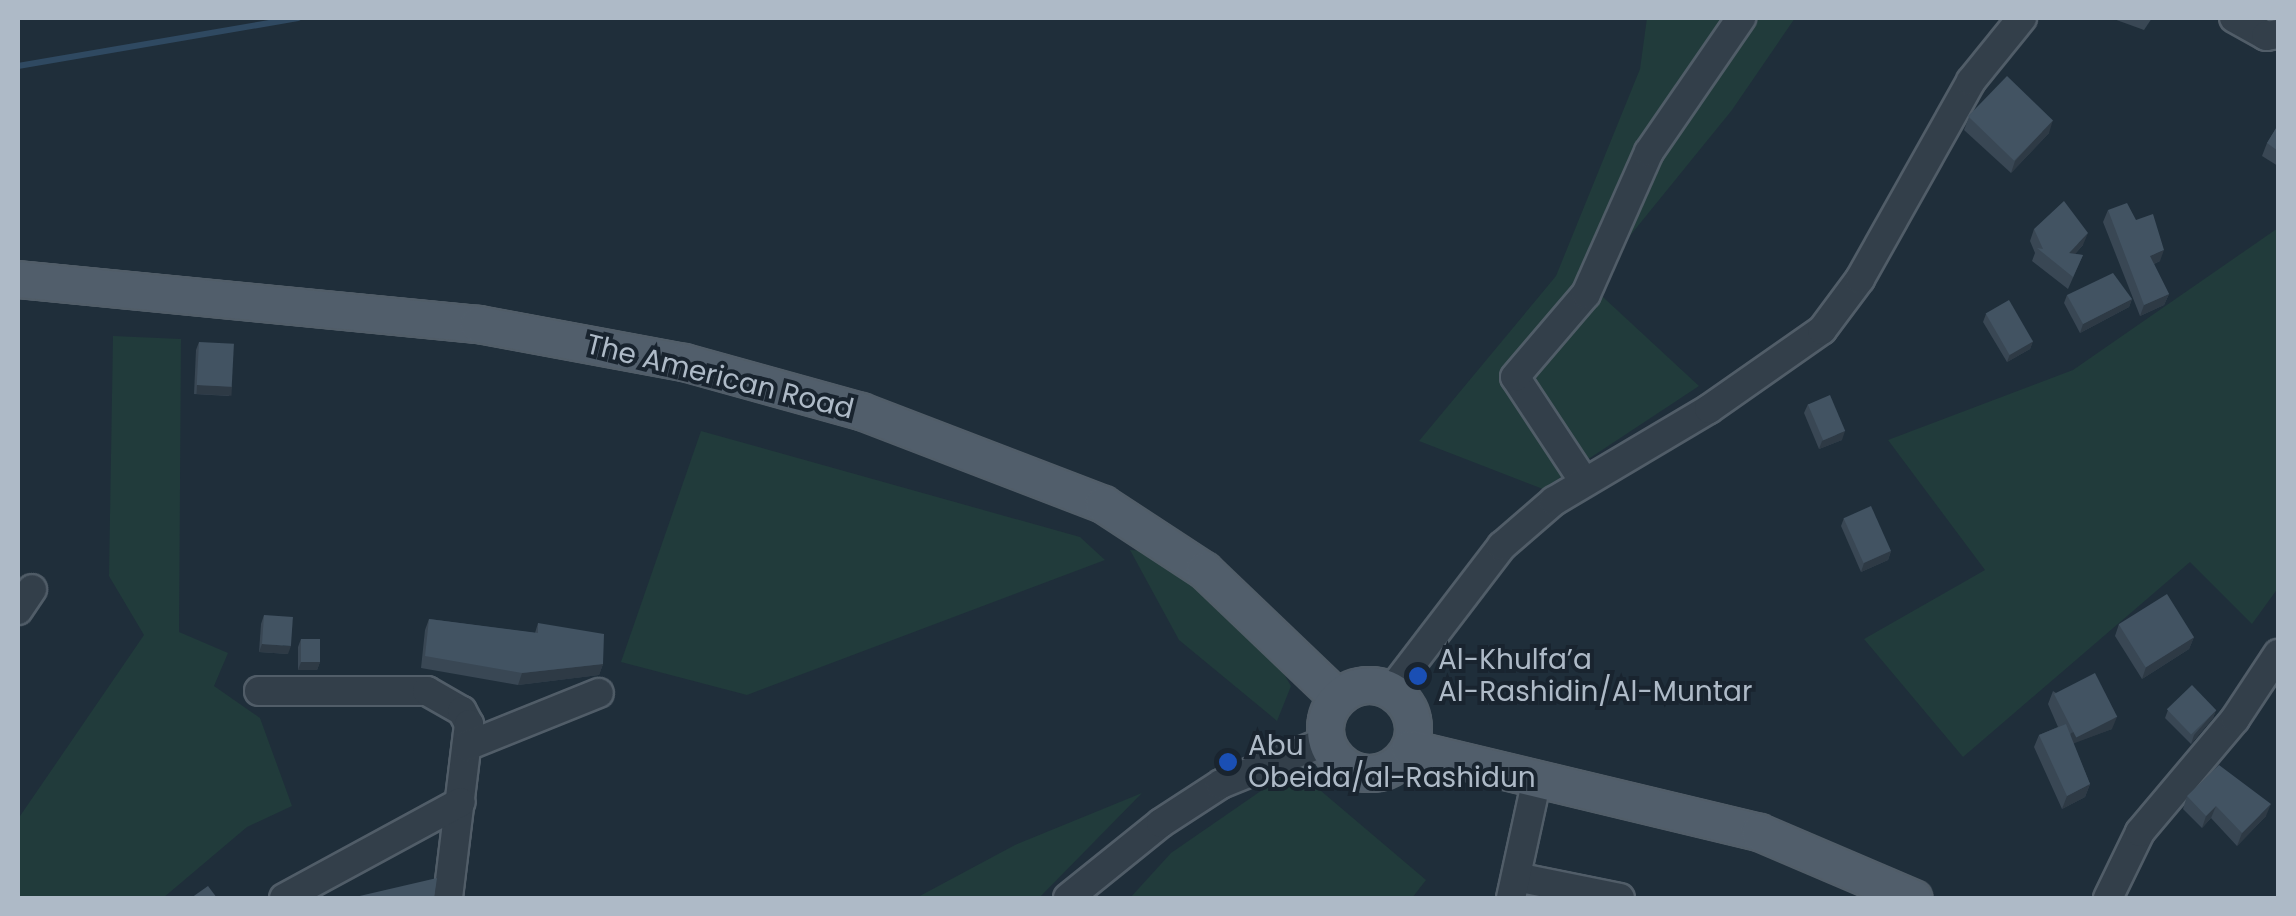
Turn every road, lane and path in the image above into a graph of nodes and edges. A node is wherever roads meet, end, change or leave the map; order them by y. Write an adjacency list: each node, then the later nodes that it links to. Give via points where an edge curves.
1 (1741, 18): 6 (street, via 1649,152 1586,294 1514,377)
2 (2022, 18): 6 (street, via 1971,81 1860,279 1822,330 1682,426)
3 (2234, 18): 4 (street, via 2266,36)
4 (2278, 34)
5 (18, 278): 11 (main road, The American Road, via 478,324 684,362 861,412 1103,504 1204,570)
6 (1583, 480): 8 (street, via 1502,546)
7 (2278, 654): 23 (street, via 2235,719 2140,832)
8 (1391, 690): 11 (main road, via 1363,685); 14 (main road, via 1409,710)
9 (260, 691): 13 (street, via 427,690 462,711 469,724)
10 (600, 693): 13 (street)
11 (1338, 698): 12 (main road, via 1326,718)
12 (1327, 741): 14 (main road, via 1358,772 1388,769); 20 (street, via 1221,784)
13 (467, 746): 16 (street)
14 (1409, 748): 15 (main road)
15 (1537, 779): 17 (street); 22 (main road, via 1798,845)
16 (461, 802): 18 (street); 19 (street)
17 (1514, 888): 21 (street)
18 (284, 898)
19 (448, 898)
20 (1068, 898)
21 (1620, 898)
22 (1914, 898)
23 (2108, 898)

